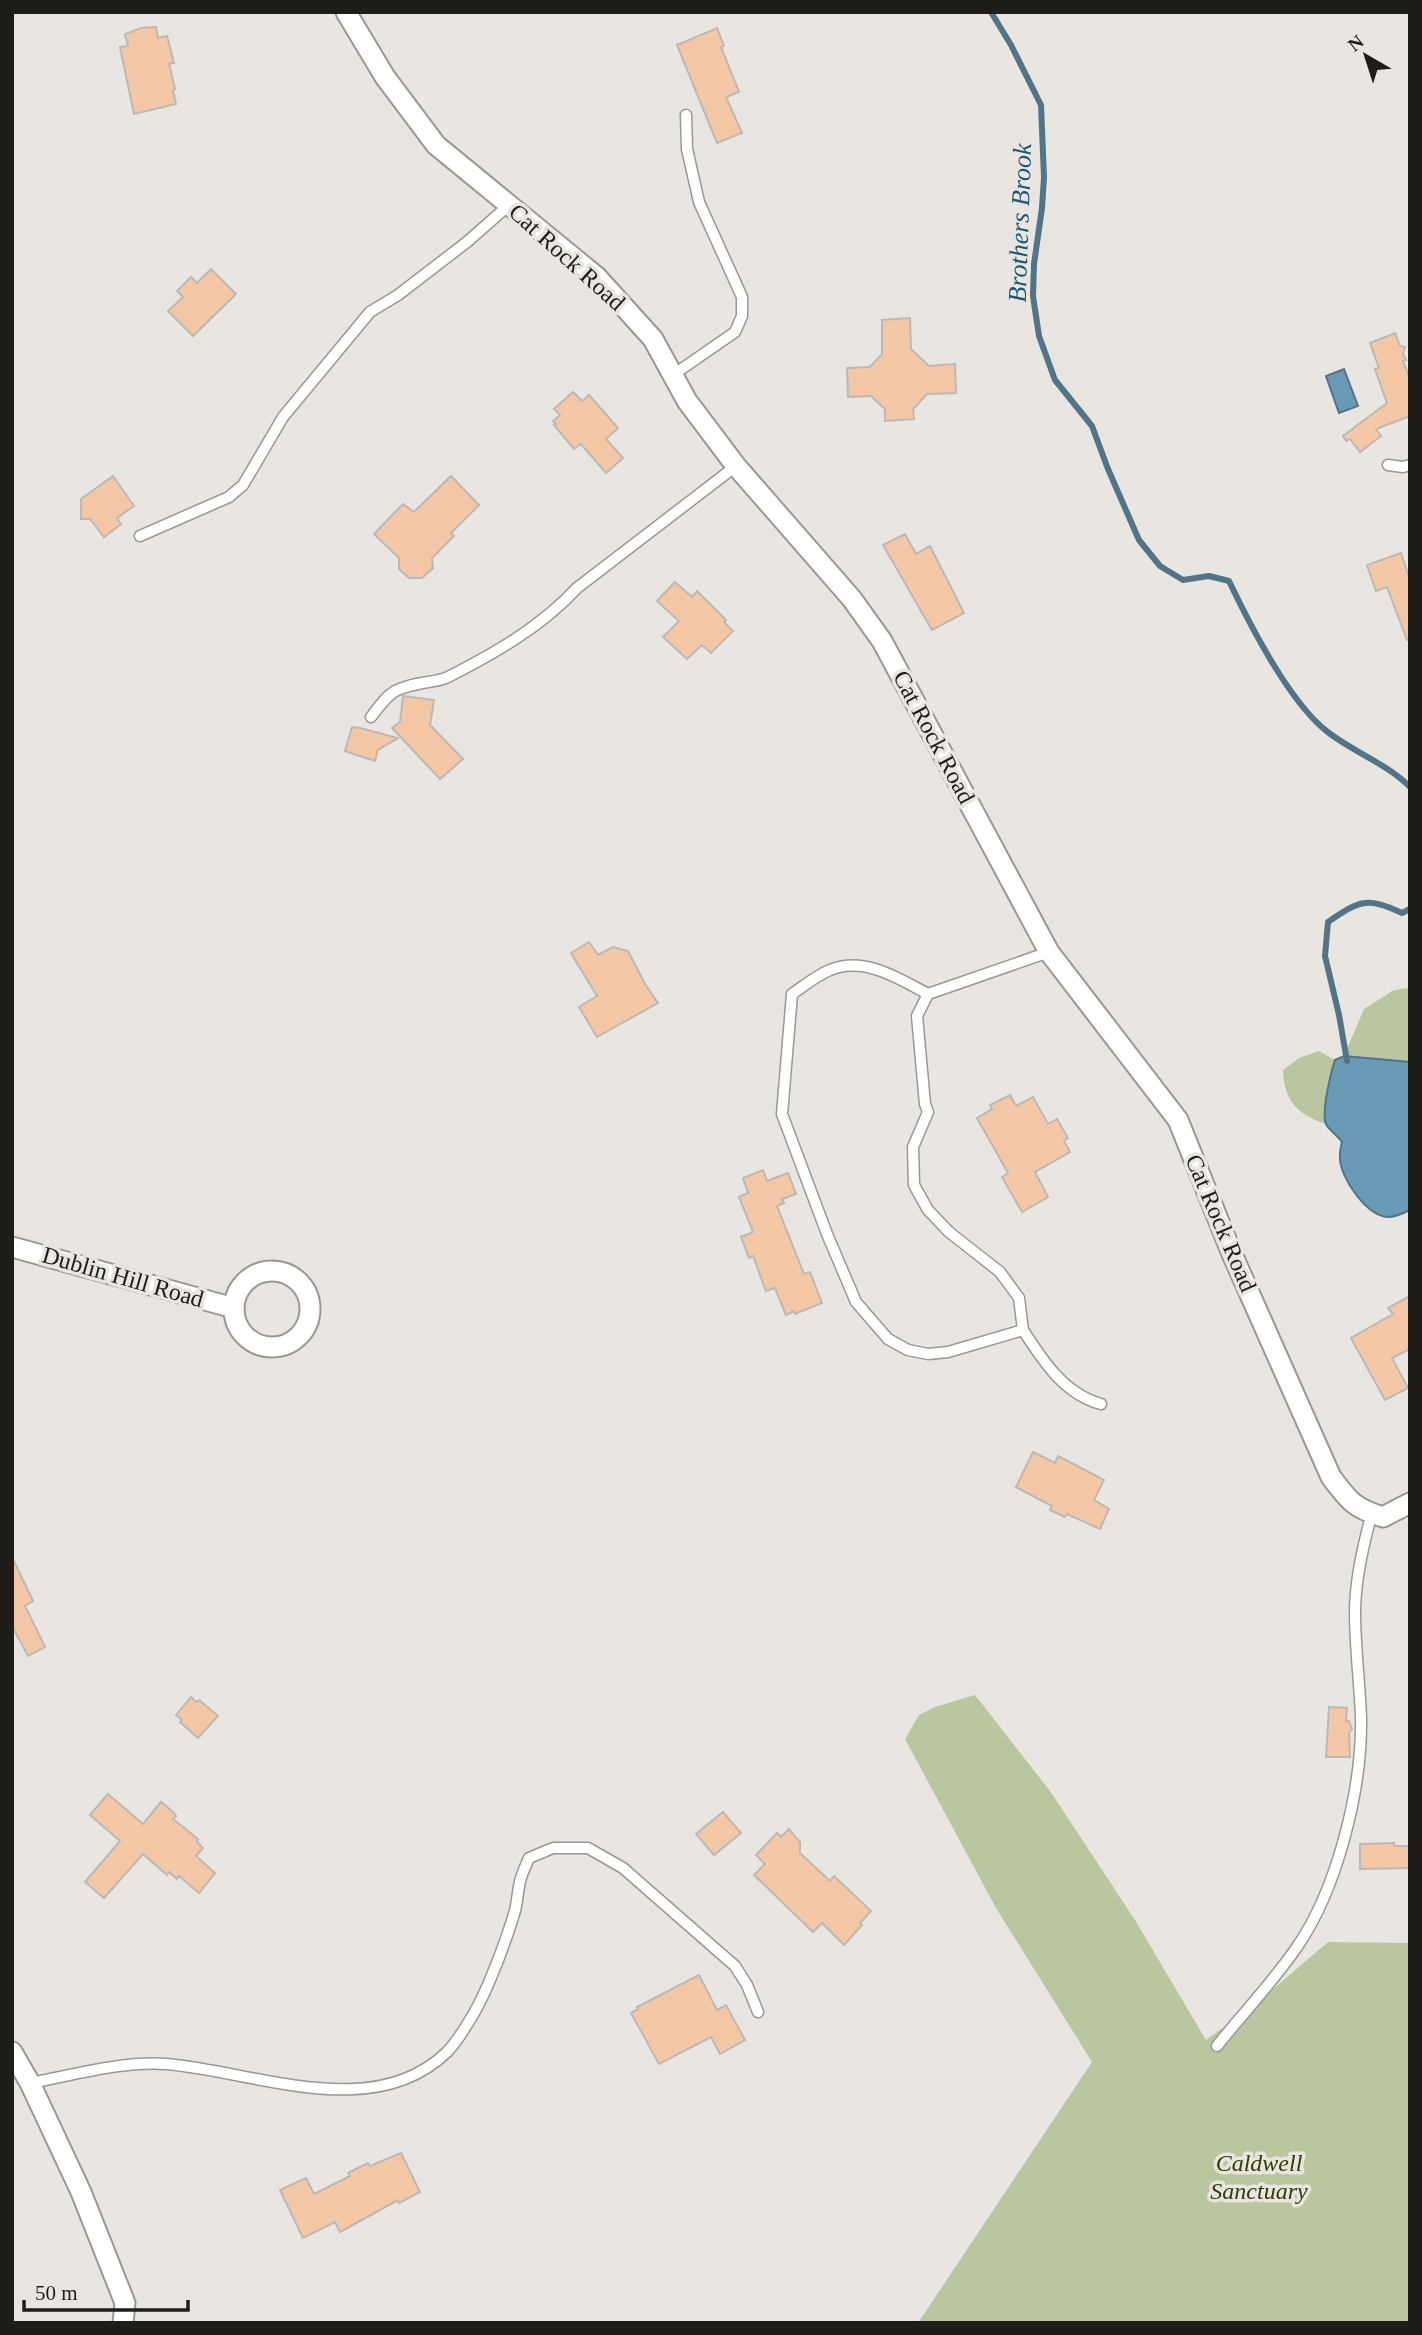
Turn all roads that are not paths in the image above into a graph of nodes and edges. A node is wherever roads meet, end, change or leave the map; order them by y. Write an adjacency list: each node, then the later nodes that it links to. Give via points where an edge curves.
1 (346, 12): 3 (street, Cat Rock Road, via 385,76 436,145)
2 (686, 115): 4 (lane, via 687,149 699,202 742,297 742,316 735,332)
3 (509, 205): 4 (street, Cat Rock Road, via 597,277 653,339); 8 (lane, via 467,242 370,312 283,417 243,485 229,497)
4 (673, 375): 7 (street, Cat Rock Road)
5 (1388, 465): 6 (lane)
6 (1410, 465)
7 (736, 466): 9 (lane, via 522,636 445,679 401,687 386,696); 10 (street, Cat Rock Road, via 852,599 882,641)
8 (140, 536)
9 (371, 717)
10 (1049, 952): 11 (lane); 17 (street, Cat Rock Road, via 1178,1120 1331,1478 1359,1509)
11 (928, 994): 14 (lane, via 917,1016 928,1112 913,1147 914,1185 928,1210 949,1232 1000,1272 1019,1298); 14 (lane, via 873,967 851,965 829,970 792,994 782,1114 850,1290 888,1339 928,1354)
12 (12, 1247): 13 (street, Dublin Hill Road)
13 (234, 1308)
14 (1023, 1330): 15 (lane, via 1053,1373 1085,1399)
15 (1101, 1404)
16 (1410, 1503): 17 (street, via 1382,1517)
17 (1372, 1513): 19 (lane, via 1355,1610 1361,1717 1350,1813 1327,1890 1298,1946)
18 (758, 2012): 21 (lane, via 734,1966 623,1868 588,1848 552,1847 529,1858 520,1879 515,1913 475,2011 447,2052 416,2074 384,2085 350,2089 295,2087 165,2064 120,2066)
19 (1216, 2046)
20 (12, 2052): 21 (street)
21 (30, 2083): 22 (street, via 81,2192 125,2303)
22 (123, 2323)

